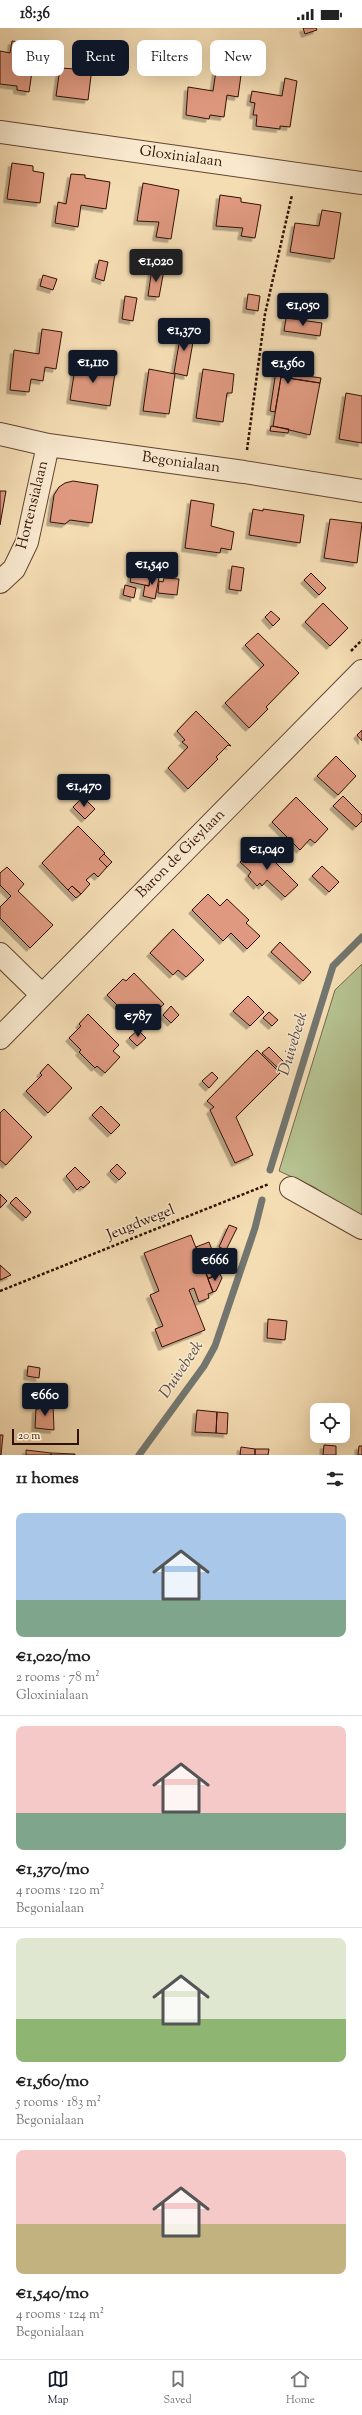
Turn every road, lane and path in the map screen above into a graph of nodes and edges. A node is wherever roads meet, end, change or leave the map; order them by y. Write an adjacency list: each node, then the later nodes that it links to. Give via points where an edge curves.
1 (0, 132): 2 (street, Gloxinialaan)
2 (297, 173): 3 (street, Gloxinialaan); 6 (path, via 265,314)
3 (362, 183)
4 (0, 434): 5 (street, Begonialaan)
5 (48, 445): 6 (street, Begonialaan); 8 (street, Hortensialaan, via 27,542 14,569)
6 (244, 472): 7 (street, Begonialaan)
7 (362, 491)
8 (0, 582)
9 (362, 671): 11 (street, Baron de Gieylaan)
10 (0, 954): 11 (street)
11 (42, 995): 12 (street, Baron de Gieylaan)
12 (0, 1038)
13 (291, 1188): 14 (street); 15 (path, Jeugdwegel, via 270,1184)
14 (362, 1228)
15 (0, 1291)

